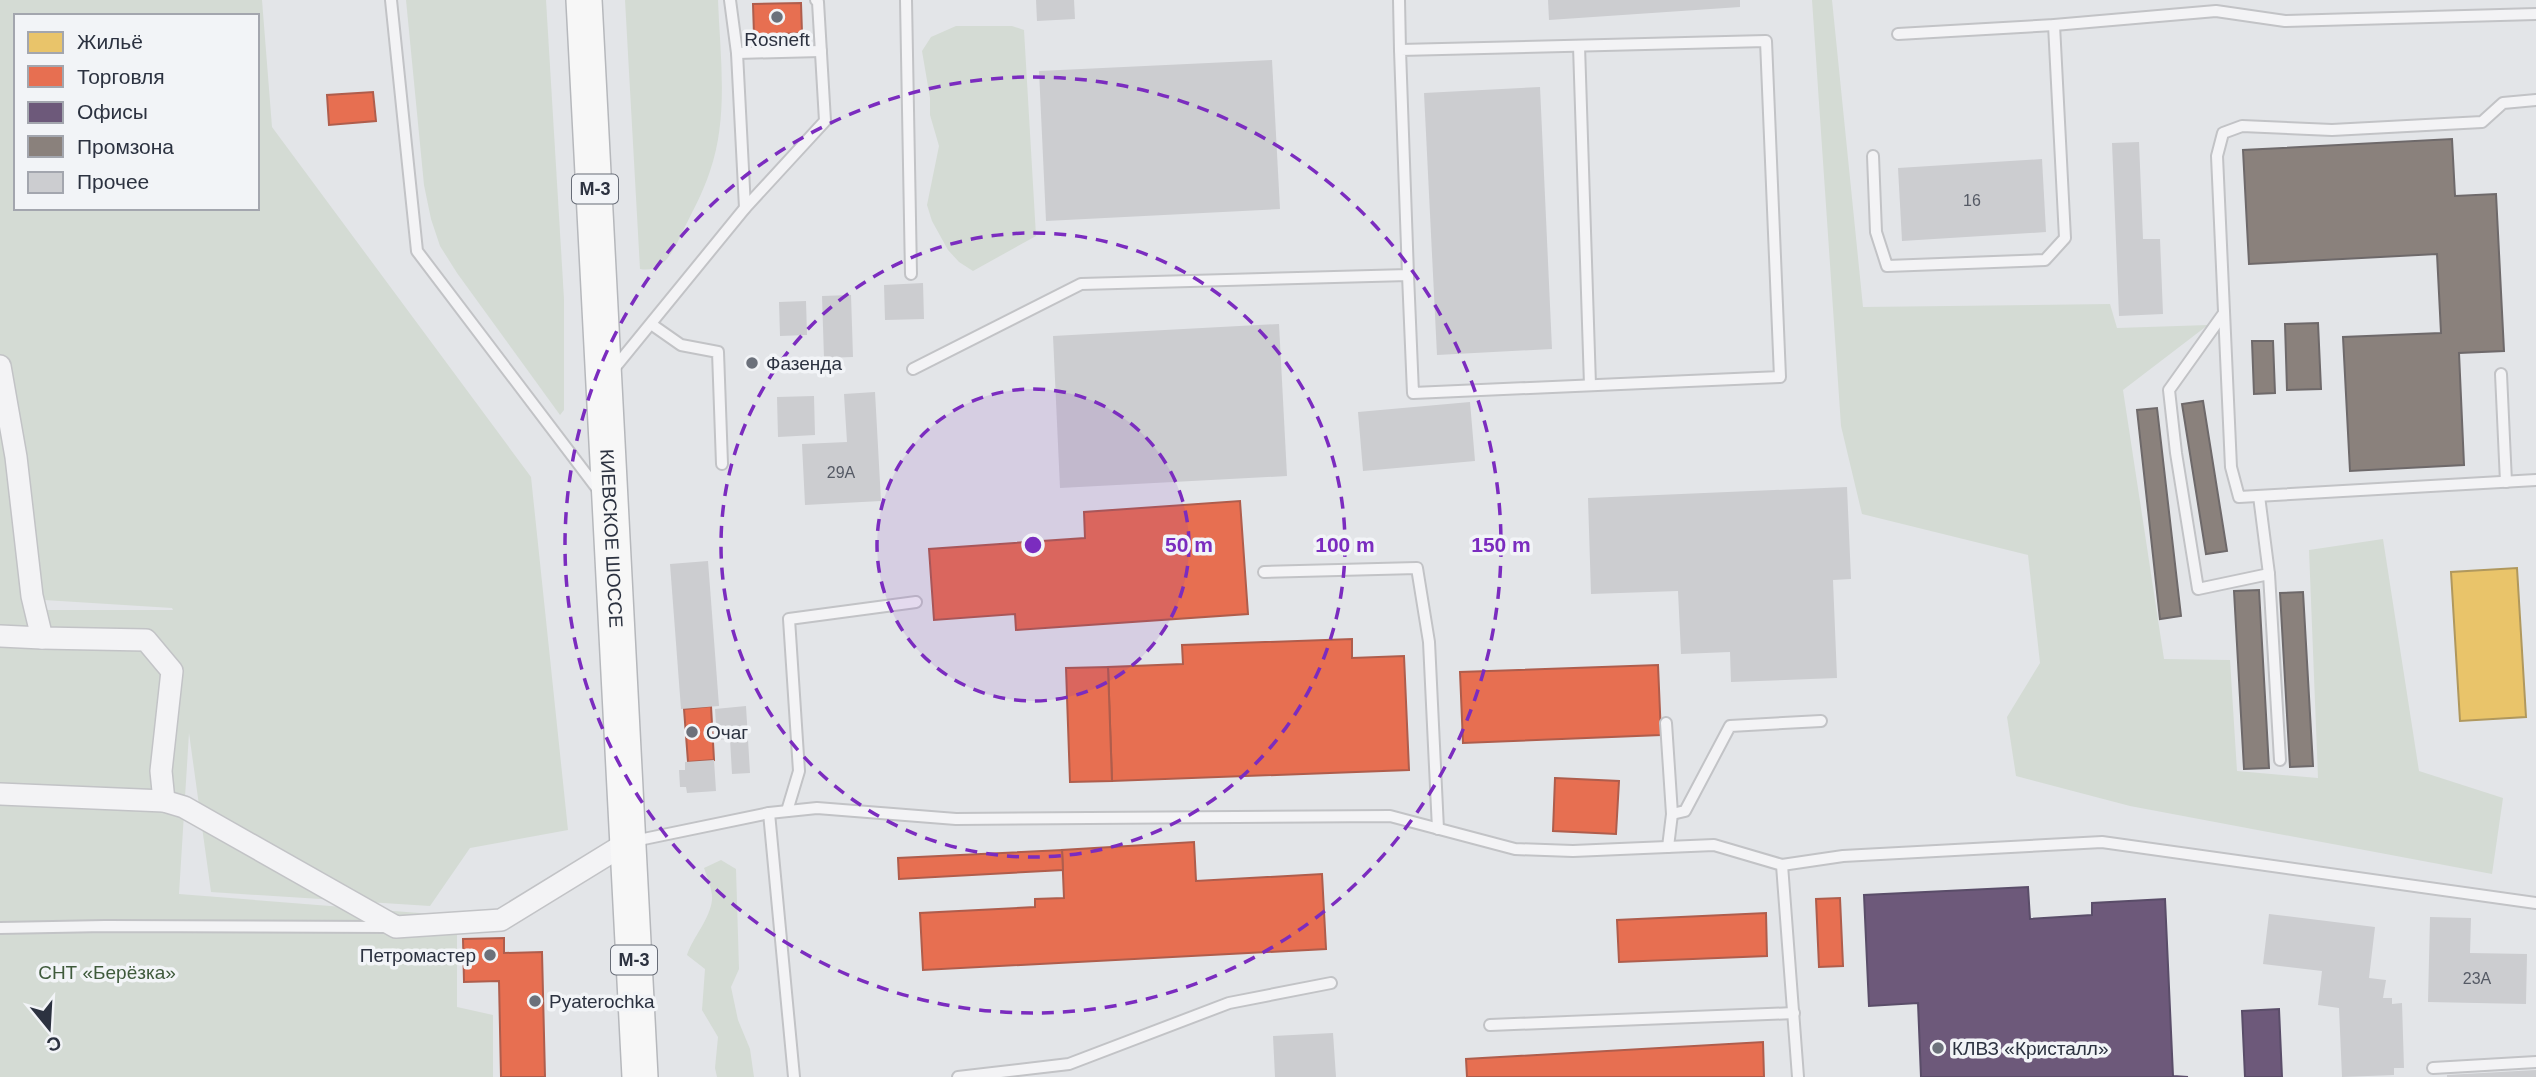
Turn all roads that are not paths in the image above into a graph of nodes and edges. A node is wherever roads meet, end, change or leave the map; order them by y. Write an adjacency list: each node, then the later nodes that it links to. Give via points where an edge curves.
1 (391, 0): 31 (lane, via 417,251)
2 (584, 0): 24 (highway, КИЕВСКОЕ ШОССЕ / М-3)
3 (730, 0): 13 (lane)
4 (816, 0): 12 (lane)
5 (906, 0): 17 (lane)
6 (1399, 0): 11 (lane)
7 (2536, 14): 8 (lane, via 2285,21 2216,11)
8 (2054, 25): 9 (lane); 15 (lane, via 2065,238 2045,260 1887,265 1876,232)
9 (1898, 34)
10 (1579, 46): 11 (lane); 25 (lane); 25 (lane, via 1766,41 1780,377)
11 (1400, 50): 18 (lane)
12 (821, 51): 13 (lane); 16 (lane, via 825,121)
13 (737, 54): 16 (lane)
14 (2536, 100): 19 (lane, via 2503,103 2482,122 2332,131 2242,126 2223,133 2217,156)
15 (1873, 156)
16 (745, 208): 20 (lane)
17 (911, 274)
18 (1408, 275): 22 (lane, via 1081,284); 25 (lane, via 1413,393)
19 (2224, 313): 30 (lane, via 2231,467 2239,497); 33 (lane, via 2169,390 2198,589)
20 (651, 324): 24 (lane); 27 (lane, via 681,345 718,352)
21 (0, 366): 26 (street)
22 (912, 369)
23 (2501, 374): 29 (lane)
24 (605, 379): 31 (highway, КИЕВСКОЕ ШОССЕ / М-3)
25 (1590, 385)
26 (8, 456): 36 (street)
27 (722, 464)
28 (2536, 480): 29 (lane)
29 (2506, 482): 30 (lane)
30 (2259, 496): 33 (lane)
31 (611, 507): 46 (highway, КИЕВСКОЕ ШОССЕ / М-3)
32 (1264, 572): 45 (lane, via 1417,568 1429,642)
33 (2269, 573): 39 (lane)
34 (916, 602): 42 (lane, via 789,619 799,771)
35 (0, 636): 36 (street)
36 (42, 638): 41 (street, via 146,640 172,671 161,771)
37 (1821, 721): 44 (lane, via 1730,726 1685,811)
38 (1666, 723): 44 (lane)
39 (2280, 760)
40 (0, 794): 41 (street)
41 (164, 801): 50 (street, via 184,807)
42 (787, 811): 43 (lane); 45 (lane, via 817,808 956,819 1390,816)
43 (769, 813): 46 (lane); 58 (lane)
44 (1672, 814): 47 (lane)
45 (1438, 829): 47 (lane, via 1515,849)
46 (628, 842): 50 (street, via 501,920); 57 (highway, КИЕВСКОЕ ШОССЕ / М-3)
47 (1668, 847): 48 (lane, via 1714,845)
48 (1782, 865): 49 (lane, via 1843,856 2102,842); 53 (lane)
49 (2536, 903)
50 (396, 927): 51 (lane)
51 (0, 928)
52 (1331, 983): 59 (lane, via 1229,1003 1069,1064)
53 (1794, 1013): 54 (lane); 60 (lane)
54 (1490, 1025)
55 (2536, 1062): 56 (lane)
56 (2433, 1069)
57 (640, 1077)
58 (794, 1077)
59 (958, 1077)
60 (1798, 1077)

